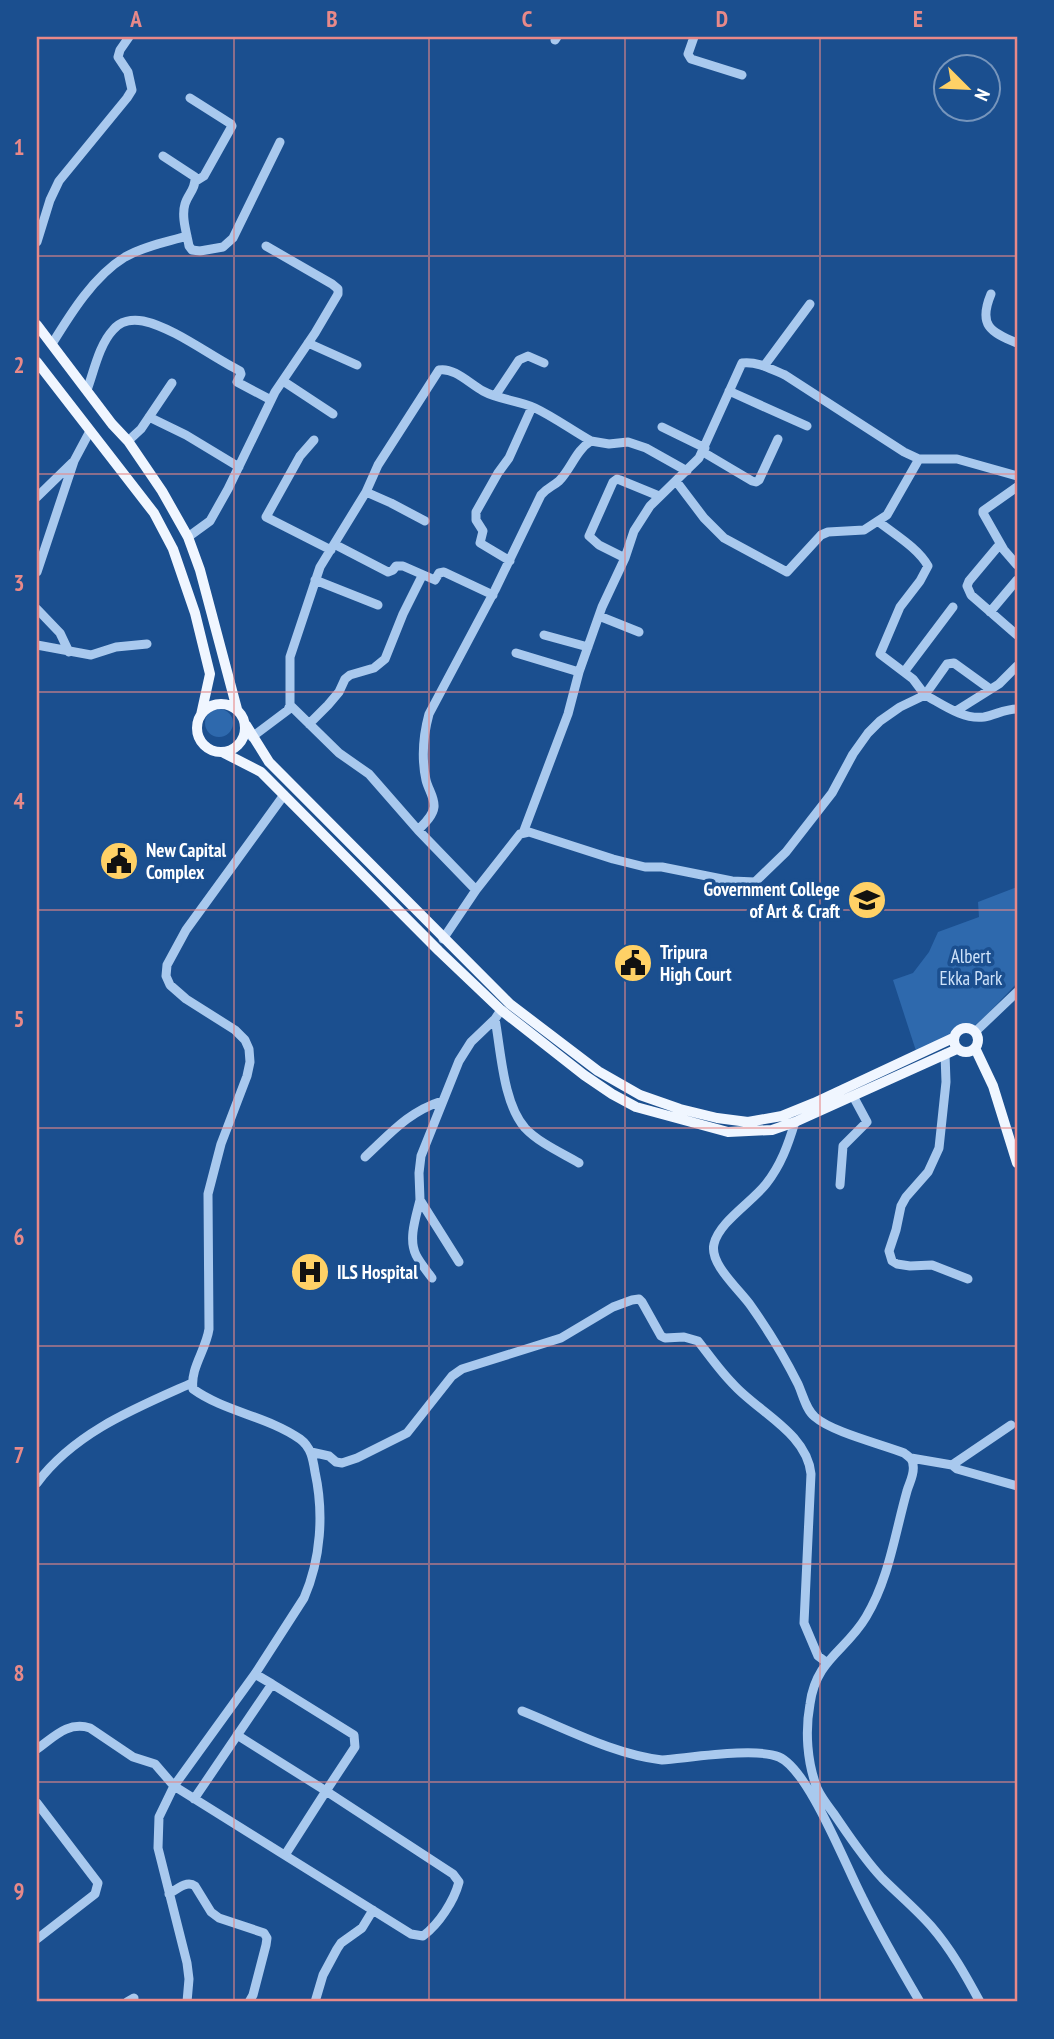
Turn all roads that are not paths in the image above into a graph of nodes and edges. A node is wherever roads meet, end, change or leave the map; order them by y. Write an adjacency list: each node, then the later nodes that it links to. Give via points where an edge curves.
1 (694, 37): 3 (street, via 688,54 691,59)
2 (123, 39): 9 (street, via 118,57 132,90 59,181)
3 (742, 75)
4 (190, 98): 7 (street, via 232,126 204,176)
5 (280, 142): 8 (street, via 233,238 223,247 196,251)
6 (163, 156): 7 (street)
7 (196, 181): 8 (street, via 184,207)
8 (187, 236): 15 (street, via 127,256 112,266)
9 (37, 242)
10 (266, 246): 14 (street, via 338,289)
11 (991, 294): 16 (street, via 987,324 995,334)
12 (810, 304): 20 (street)
13 (37, 325): 15 (main road)
14 (308, 342): 19 (street); 21 (street)
15 (52, 344): 23 (main road)
16 (1017, 344)
17 (37, 362): 32 (main road)
18 (544, 363): 25 (street, via 528,356 519,360)
19 (357, 365)
20 (764, 366): 24 (street, via 742,363); 38 (street)
21 (283, 381): 26 (street); 28 (street)
22 (172, 383): 29 (street)
23 (87, 390): 26 (street, via 112,330 133,320 166,331 240,371 237,382); 35 (main road)
24 (729, 391): 30 (street); 37 (street)
25 (495, 396): 27 (street); 45 (street, via 452,371 439,370)
26 (271, 400): 40 (street)
27 (532, 407): 36 (street); 54 (street, via 509,458 476,512 483,531 480,543)
28 (333, 414)
29 (149, 417): 35 (street); 40 (street)
30 (807, 426)
31 (662, 427): 37 (street)
32 (90, 431): 39 (street); 83 (main road, via 154,513 173,550 210,674)
33 (778, 439): 37 (street, via 756,482)
34 (314, 440): 52 (street, via 266,517)
35 (128, 441): 50 (main road)
36 (591, 441): 41 (street, via 628,442); 54 (street, via 541,495)
37 (704, 450): 41 (street)
38 (919, 459): 42 (street, via 957,460); 49 (street, via 892,509)
39 (74, 461): 47 (street); 56 (street)
40 (239, 467): 50 (street, via 210,521)
41 (687, 471): 43 (street)
42 (1017, 476)
43 (676, 481): 46 (street); 49 (street, via 724,538 788,572 821,535 857,531)
44 (1017, 486): 51 (street, via 983,511)
45 (366, 492): 48 (street); 52 (street)
46 (659, 496): 53 (street, via 634,531); 53 (street, via 617,479 613,482 589,536)
47 (37, 497)
48 (425, 521)
49 (878, 522): 76 (street, via 928,566 900,607 880,651)
50 (188, 537): 80 (main road)
51 (1000, 544): 55 (street); 64 (street, via 967,586)
52 (332, 547): 57 (street, via 388,572 403,566); 58 (street)
53 (625, 558): 65 (street)
54 (510, 561): 60 (street)
55 (1017, 565)
56 (37, 572)
57 (422, 576): 60 (street, via 435,580 444,572); 84 (street, via 385,659 345,680)
58 (315, 580): 61 (street); 79 (street, via 290,657)
59 (1017, 580): 64 (street)
60 (493, 595): 89 (street, via 429,714 423,761 434,811)
61 (378, 605)
62 (953, 607): 76 (street)
63 (37, 609): 72 (street, via 60,633)
64 (990, 612): 68 (street)
65 (599, 616): 66 (street); 71 (street)
66 (639, 632)
67 (544, 635): 71 (street)
68 (1017, 635)
69 (147, 644): 72 (street, via 91,655)
70 (37, 645): 72 (street)
71 (588, 648): 75 (street)
72 (69, 652)
73 (516, 653): 75 (street)
74 (1017, 666): 77 (street)
75 (579, 671): 90 (street, via 568,714)
76 (904, 672): 78 (street)
77 (990, 689): 78 (street, via 951,662); 82 (street)
78 (925, 695): 82 (street); 90 (street, via 900,707 868,733 832,793 786,852 755,881 645,867)
79 (290, 705): 84 (street); 86 (street)
80 (237, 709): 83 (main road, via 222,704); 85 (main road)
81 (1017, 709): 82 (street, via 984,717)
82 (956, 711)
83 (201, 715): 87 (main road, via 199,738 209,750)
84 (309, 723): 89 (street, via 369,774)
85 (246, 725): 86 (main road); 87 (main road, via 238,746)
86 (252, 737): 92 (main road, via 269,762)
87 (224, 753): 88 (main road, via 261,772)
88 (284, 795): 94 (main road); 110 (street, via 186,930 167,965 170,985 236,1030 249,1049 250,1062 208,1194 209,1329)
89 (418, 830): 91 (street)
90 (523, 833): 91 (street)
91 (476, 890): 92 (street)
92 (443, 939): 96 (main road, via 510,1004 597,1071 640,1096 725,1119 748,1122 782,1115)
93 (1017, 992): 95 (street)
94 (498, 1015): 100 (street, via 471,1042); 101 (main road, via 636,1107 728,1132 772,1130); 103 (street, via 506,1082 518,1116 534,1136)
95 (975, 1032): 96 (main road, via 960,1029); 97 (main road)
96 (955, 1044): 97 (main road, via 964,1052); 98 (main road)
97 (975, 1048): 104 (main road, via 993,1086)
98 (945, 1054): 99 (main road); 109 (street, via 939,1148 928,1172 901,1206 889,1251 897,1264 932,1265)
99 (853, 1096): 101 (main road); 105 (street, via 867,1122 843,1146)
100 (442, 1101): 102 (street, via 412,1114); 106 (street, via 421,1156)
101 (795, 1122): 113 (street, via 781,1163 719,1231 712,1252 758,1317 811,1413 830,1426)
102 (365, 1157)
103 (579, 1163)
104 (1017, 1163)
105 (840, 1185)
106 (420, 1200): 107 (street); 108 (street, via 413,1246)
107 (459, 1262)
108 (432, 1278)
109 (968, 1279)
110 (192, 1383): 112 (street, via 205,1398 280,1427); 115 (street, via 83,1438)
111 (1011, 1425): 114 (street)
112 (311, 1451): 117 (street, via 342,1464 357,1458 407,1433 462,1369 561,1338 613,1307 639,1299 661,1336 698,1340 734,1386 783,1428 806,1455 811,1474 804,1622 818,1656); 118 (street, via 320,1496 313,1573 304,1598)
113 (911, 1458): 114 (street); 117 (street, via 913,1472 878,1593 858,1630)
114 (952, 1465): 116 (street)
115 (37, 1483)
116 (1017, 1486)
117 (826, 1662): 135 (street, via 812,1690 808,1719 808,1750 818,1790 880,1876 932,1927)
118 (255, 1674): 119 (street); 123 (street)
119 (272, 1684): 121 (street); 124 (street, via 354,1735 355,1747)
120 (522, 1711): 134 (street, via 646,1758 761,1753 789,1763 805,1782)
121 (237, 1735): 124 (street); 125 (street)
122 (37, 1749): 123 (street, via 68,1728 82,1725 133,1757 155,1764)
123 (174, 1786): 125 (street); 128 (street, via 157,1830)
124 (326, 1791): 127 (street); 129 (street, via 459,1882 432,1929 423,1936 411,1934)
125 (194, 1799): 127 (street)
126 (37, 1803): 130 (street, via 98,1883 95,1894)
127 (285, 1855): 129 (street)
128 (169, 1894): 131 (street, via 190,1979); 132 (street, via 192,1884 219,1918 264,1933 266,1945)
129 (373, 1910): 133 (street, via 362,1928 337,1949)
130 (37, 1939)
131 (187, 2002)
132 (248, 2002)
133 (314, 2002)
134 (920, 2002)
135 (979, 2002)

